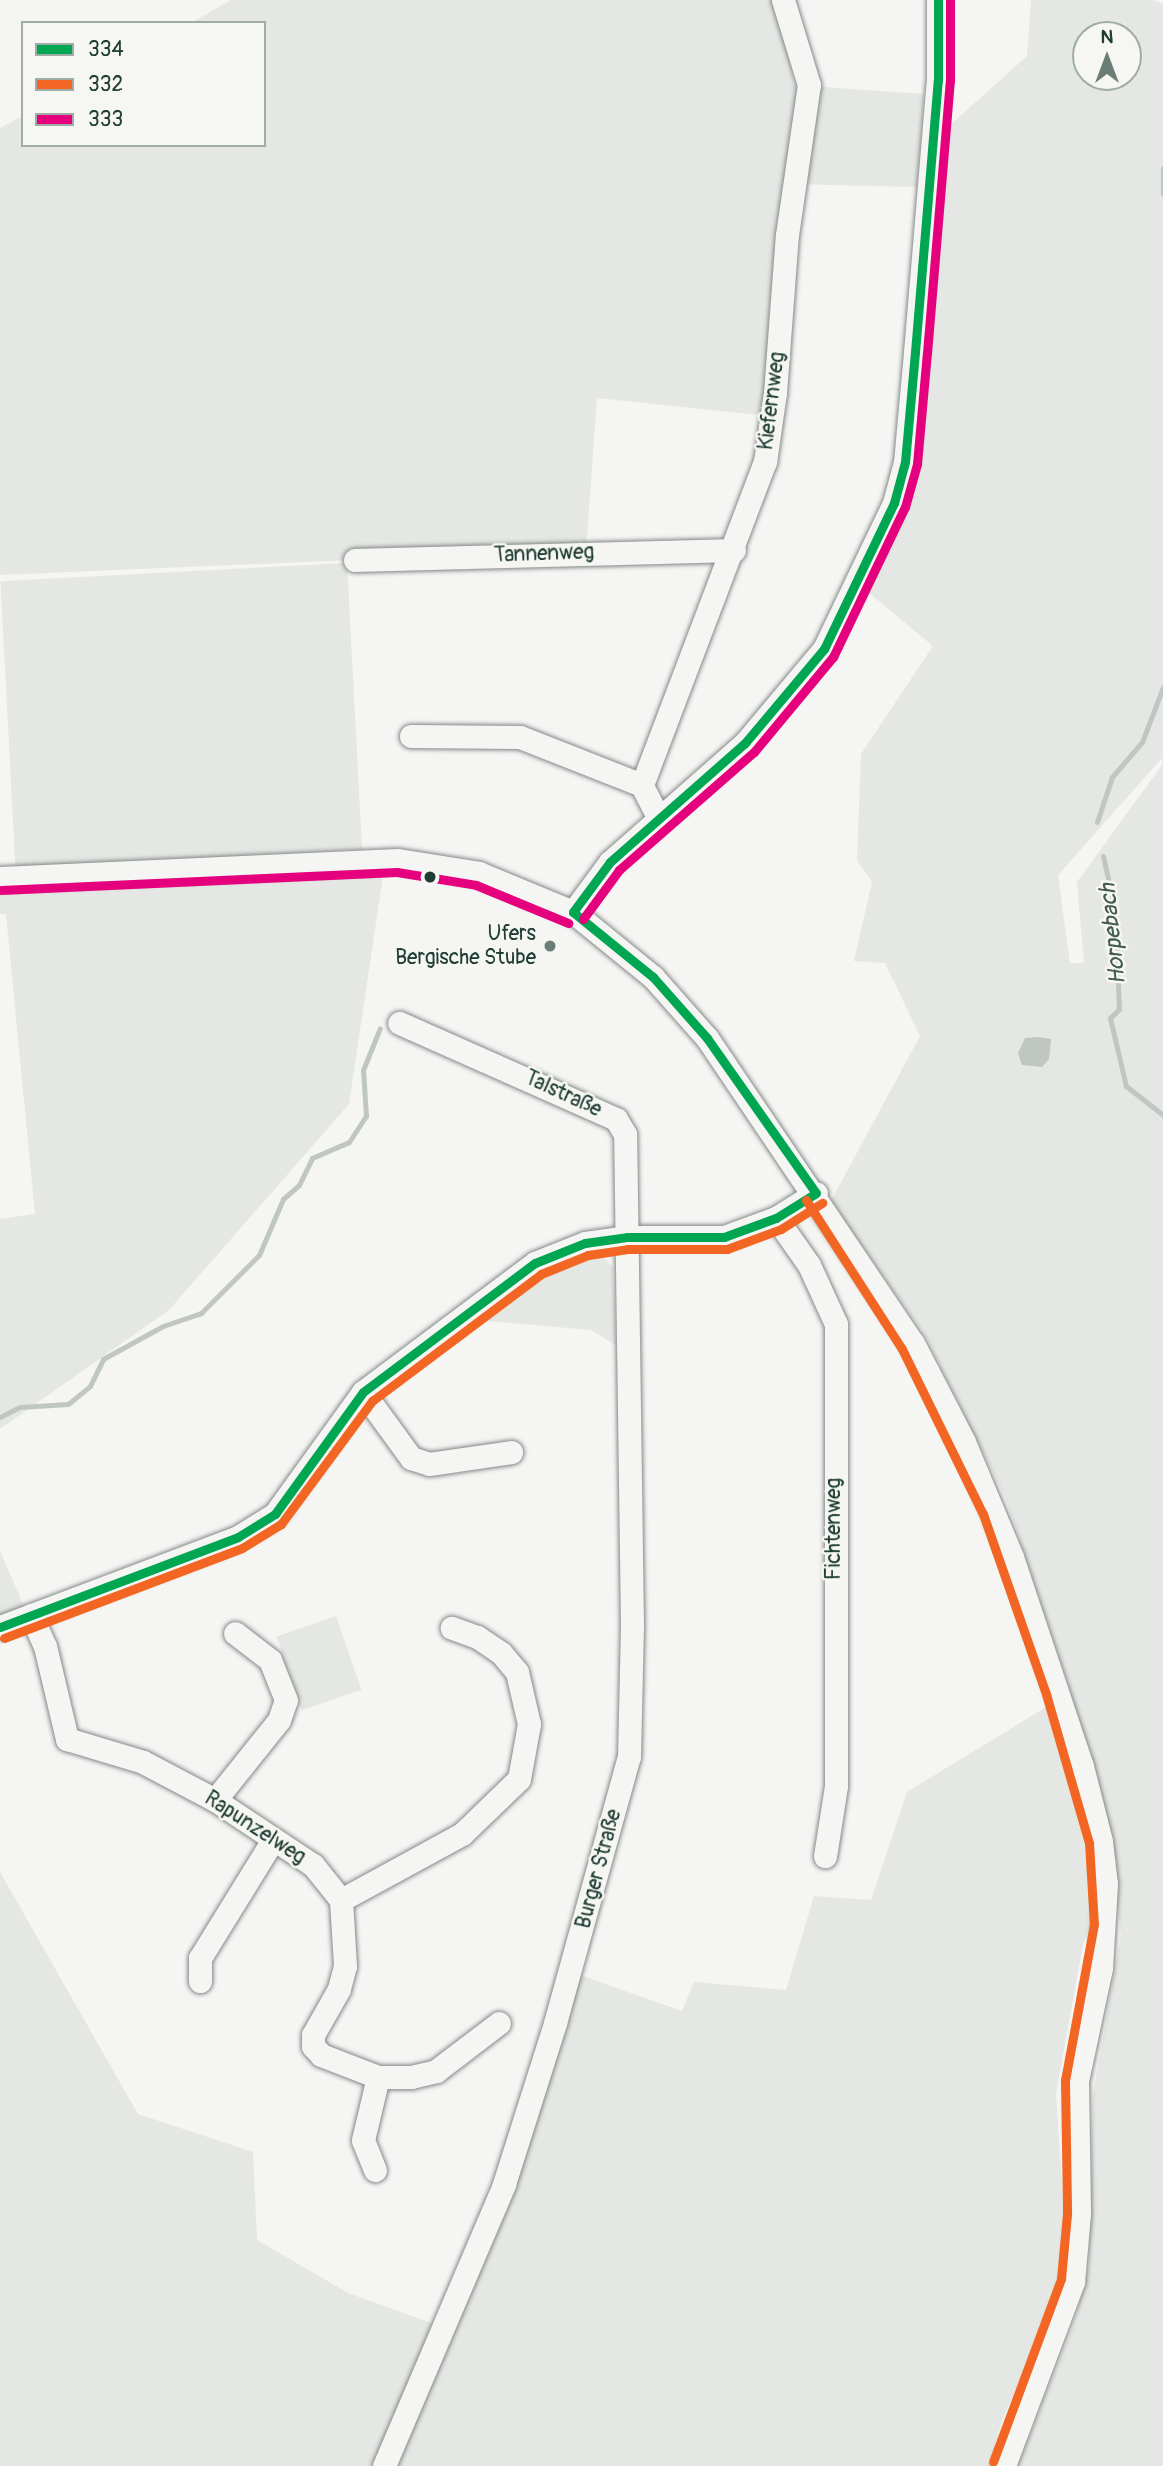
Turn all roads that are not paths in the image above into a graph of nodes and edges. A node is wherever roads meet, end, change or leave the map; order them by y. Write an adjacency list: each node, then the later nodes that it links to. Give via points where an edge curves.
1 (783, 0): 3 (street, Kiefernweg, via 809,85 787,235 765,462)
2 (938, 0): 7 (street, via 938,80 915,352 905,462 894,503 824,649 745,743)
3 (734, 550): 4 (street, Tannenweg); 6 (street, Kiefernweg)
4 (355, 560)
5 (411, 736): 6 (street, via 520,737)
6 (642, 785): 7 (street)
7 (657, 817): 9 (street, via 610,862)
8 (0, 878): 9 (street, via 398,860 479,873)
9 (573, 912): 11 (street, via 653,977 708,1038)
10 (399, 1023): 13 (street, Talstraße, via 616,1119 625,1134)
11 (816, 1193): 12 (street); 29 (street, via 913,1343 994,1509 1058,1690 1102,1852 1107,1924 1077,2081 1079,2214 1073,2282)
12 (776, 1219): 13 (street, via 724,1237); 22 (street, Fichtenweg, via 809,1265 836,1324 836,1786)
13 (627, 1237): 14 (street, via 570,1246 535,1263); 28 (street, Burger Straße, via 632,1535 629,1757 521,2137)
14 (363, 1392): 15 (street, via 411,1458 429,1464); 16 (street, via 275,1514 238,1537)
15 (511, 1452)
16 (31, 1615): 17 (street); 20 (street, Rapunzelweg, via 45,1646 67,1739 143,1762)
17 (0, 1627)
18 (452, 1628): 23 (street, via 477,1636 517,1672 529,1724 519,1779 462,1834)
19 (235, 1633): 20 (street, via 270,1660 286,1700 279,1720)
20 (215, 1800): 21 (street, Rapunzelweg)
21 (273, 1840): 23 (street, Rapunzelweg, via 313,1865); 24 (street, via 200,1958)
22 (825, 1856)
23 (341, 1900): 26 (street, via 345,1966 339,1989 313,2035 313,2046 321,2054)
24 (201, 1981)
25 (499, 2023): 26 (street, via 436,2071)
26 (378, 2077): 27 (street, via 363,2140)
27 (375, 2169)
28 (384, 2466)
29 (1004, 2466)

